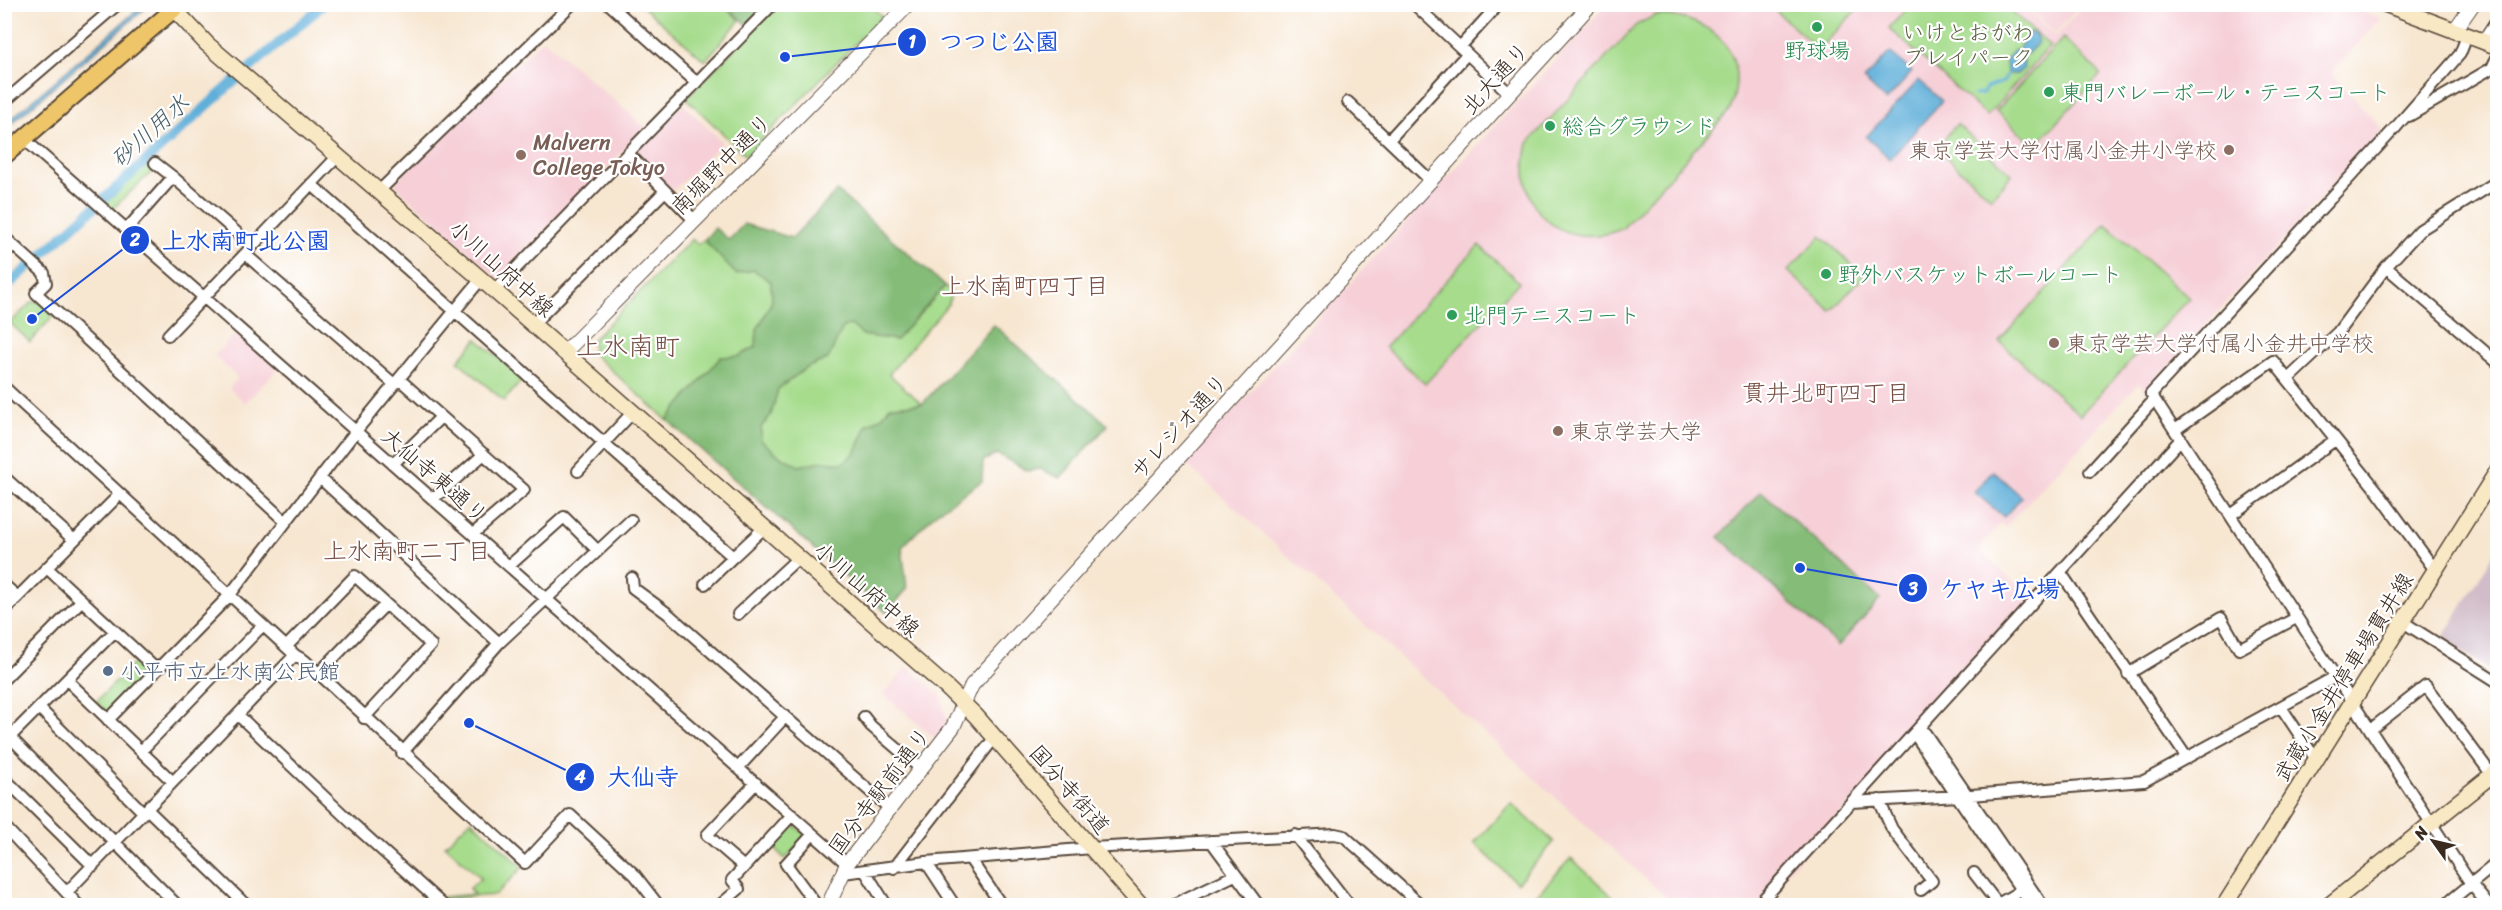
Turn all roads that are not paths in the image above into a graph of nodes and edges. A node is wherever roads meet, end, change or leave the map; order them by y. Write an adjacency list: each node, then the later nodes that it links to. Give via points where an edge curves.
1 (118, 4): 19 (street)
2 (572, 4): 32 (street)
3 (609, 4): 17 (street)
4 (772, 4): 17 (street)
5 (909, 4): 34 (street, 南堀野中通り)
6 (1414, 4): 15 (street)
7 (1499, 4): 15 (street)
8 (1591, 4): 18 (street, 北大通り)
9 (2385, 4): 13 (main road)
10 (2473, 4): 13 (street)
11 (174, 6): 22 (main road); 25 (main road, 小川山府中線, via 207,44)
12 (2498, 18): 14 (street)
13 (2461, 33): 14 (main road); 21 (street, via 2460,54)
14 (2490, 44)
15 (1463, 51): 18 (street); 23 (street)
16 (2498, 55): 21 (street, via 2492,68)
17 (697, 83): 24 (street)
18 (1509, 93): 29 (street, 北大通り)
19 (4, 102)
20 (1348, 102): 23 (street)
21 (2401, 120): 50 (street, via 2155,388 2151,394)
22 (24, 139): 26 (main road); 35 (street, 大仙寺東通り)
23 (1389, 140): 29 (street)
24 (628, 153): 33 (street); 40 (street)
25 (339, 155): 31 (street); 32 (main road, 小川山府中線)
26 (4, 156)
27 (155, 163): 28 (street)
28 (173, 177): 35 (street); 37 (street)
29 (1431, 181): 103 (street, サレジオ通り, via 972,685)
30 (2498, 181): 38 (street, via 2420,230)
31 (311, 184): 37 (street); 42 (street)
32 (379, 190): 39 (main road, 小川山府中線)
33 (665, 191): 34 (street); 43 (street)
34 (695, 220): 45 (street, 南堀野中通り)
35 (127, 230): 41 (street, 大仙寺東通り)
36 (4, 237): 68 (street, via 44,273 46,283 32,297)
37 (249, 250): 41 (street); 48 (street)
38 (2386, 267): 46 (street); 47 (street, via 2338,332)
39 (481, 279): 40 (main road, 小川山府中線); 42 (street)
40 (494, 291): 43 (main road, 小川山府中線)
41 (204, 297): 44 (street); 53 (street, 大仙寺東通り)
42 (454, 312): 48 (street); 56 (street)
43 (532, 326): 45 (main road, 小川山府中線)
44 (168, 335)
45 (564, 353): 51 (main road, 小川山府中線)
46 (2498, 363)
47 (2288, 379): 54 (street, via 2273,361); 55 (street)
48 (397, 381): 52 (street); 53 (street)
49 (4, 387): 64 (street)
50 (2154, 400): 54 (street); 61 (street)
51 (632, 413): 56 (street); 69 (main road, 小川山府中線)
52 (441, 417): 57 (street); 58 (street)
53 (356, 431): 58 (street, 大仙寺東通り); 63 (street)
54 (2178, 435): 66 (street); 78 (street)
55 (2335, 440): 66 (street); 77 (street)
56 (603, 444): 60 (street); 73 (street)
57 (484, 454): 65 (street); 70 (street, via 524,490)
58 (393, 464): 65 (street, 大仙寺東通り)
59 (2498, 470): 77 (main road, 武蔵小金井停車場貫井線)
60 (578, 471)
61 (2090, 471)
62 (5, 478): 71 (street)
63 (320, 478): 68 (street); 93 (street)
64 (120, 494): 71 (street); 82 (street)
65 (433, 499): 70 (street, 大仙寺東通り)
66 (2231, 514): 89 (street)
67 (631, 520): 72 (street)
68 (286, 522): 82 (street)
69 (764, 528): 73 (street); 74 (main road, 小川山府中線)
70 (472, 534): 75 (street, 大仙寺東通り)
71 (74, 540): 76 (street)
72 (597, 550): 75 (street, via 564,517); 84 (street)
73 (733, 557): 81 (street)
74 (798, 558): 88 (street); 103 (main road, 小川山府中線)
75 (509, 566): 84 (street, 大仙寺東通り)
76 (47, 568): 83 (street); 85 (street)
77 (2435, 570): 90 (main road, 武蔵小金井停車場貫井線)
78 (2061, 573): 98 (street); 112 (street)
79 (632, 578): 110 (street, via 633,588 667,613)
80 (4, 585): 83 (street)
81 (705, 585)
82 (229, 596): 91 (street); 96 (street)
83 (18, 597): 87 (street)
84 (545, 598): 93 (street); 120 (street, 大仙寺東通り)
85 (82, 600): 92 (street); 100 (street)
86 (386, 604): 94 (street, via 355,576); 97 (street); 109 (street, via 431,645)
87 (4, 611)
88 (738, 614)
89 (2296, 618): 98 (street, via 2240,649 2221,618); 99 (street)
90 (2403, 622): 102 (street); 104 (main road, 武蔵小金井停車場貫井線)
91 (262, 626): 94 (street); 116 (street)
92 (115, 631): 96 (street); 101 (street)
93 (499, 643): 117 (street)
94 (286, 647): 95 (street)
95 (295, 655): 97 (street); 107 (street)
96 (158, 670): 111 (street)
97 (318, 674): 109 (street)
98 (2128, 674): 118 (street)
99 (2335, 676): 104 (street); 105 (street)
100 (4, 679)
101 (67, 680): 106 (street); 111 (street)
102 (2498, 682)
103 (963, 703): 115 (main road, 国分寺街道); 121 (street, 国分寺駅前通り, via 953,727)
104 (2352, 704): 113 (street); 119 (main road, 武蔵小金井停車場貫井線)
105 (2281, 707): 118 (street); 119 (street)
106 (39, 708): 114 (street); 130 (street)
107 (238, 715): 124 (street); 158 (street)
108 (864, 717): 121 (street)
109 (364, 718): 117 (street)
110 (784, 718): 120 (street); 129 (street)
111 (108, 720): 116 (street)
112 (1917, 730): 126 (street, via 1918,739); 128 (street)
113 (2370, 730): 122 (street, via 2426,686); 132 (street)
114 (6, 737): 136 (street)
115 (995, 737): 138 (main road, 国分寺街道); 145 (street)
116 (141, 751): 124 (street)
117 (402, 753): 159 (street, via 525,863 570,815 635,875)
118 (2187, 758): 126 (street, via 2145,781)
119 (2317, 761): 173 (main road, 武蔵小金井停車場貫井線)
120 (738, 768): 125 (street, 大仙寺東通り)
121 (921, 769): 129 (street, 国分寺駅前通り)
122 (2495, 772): 132 (main road)
123 (4, 778): 142 (street)
124 (173, 782): 130 (street)
125 (756, 783): 131 (street, 大仙寺東通り); 143 (street, via 707,835)
126 (1964, 796): 127 (street); 150 (street)
127 (1879, 800): 128 (street); 151 (street, via 1892,829 1932,881)
128 (1851, 802): 153 (street)
129 (890, 808): 144 (street, 国分寺駅前通り)
130 (145, 811): 136 (street); 157 (street)
131 (792, 815): 134 (street, 大仙寺東通り); 143 (street)
132 (2433, 823): 149 (street); 154 (main road)
133 (4, 826): 152 (street)
134 (813, 834): 144 (street, 大仙寺東通り); 161 (street, via 786,864)
135 (1295, 836): 137 (street); 169 (street); 170 (street, via 1344,836)
136 (116, 841): 142 (street); 156 (street)
137 (1211, 841): 138 (street); 148 (street)
138 (1092, 848): 139 (street); 166 (main road, 国分寺街道)
139 (970, 859): 140 (street); 165 (street)
140 (926, 862): 145 (street); 164 (street)
141 (2498, 862): 149 (street)
142 (93, 866): 152 (street)
143 (744, 867): 160 (street, via 732,880 739,889)
144 (845, 868): 146 (street); 162 (street, 国分寺駅前通り)
145 (893, 868): 146 (street)
146 (865, 872): 163 (street)
147 (1974, 873): 150 (street, via 1998,904)
148 (1235, 875): 167 (street); 168 (street)
149 (2471, 884): 174 (street); 175 (street)
150 (2026, 888): 171 (street); 172 (street)
151 (1921, 890)
152 (68, 891): 155 (street)
153 (1761, 904)
154 (2334, 904)
155 (79, 906)
156 (178, 906)
157 (247, 906)
158 (444, 906)
159 (659, 906)
160 (719, 906)
161 (817, 906)
162 (828, 906)
163 (887, 906)
164 (955, 906)
165 (1002, 906)
166 (1142, 906)
167 (1170, 906)
168 (1259, 906)
169 (1350, 906)
170 (1422, 906)
171 (2032, 906)
172 (2043, 906)
173 (2224, 906)
174 (2444, 906)
175 (2488, 906)

